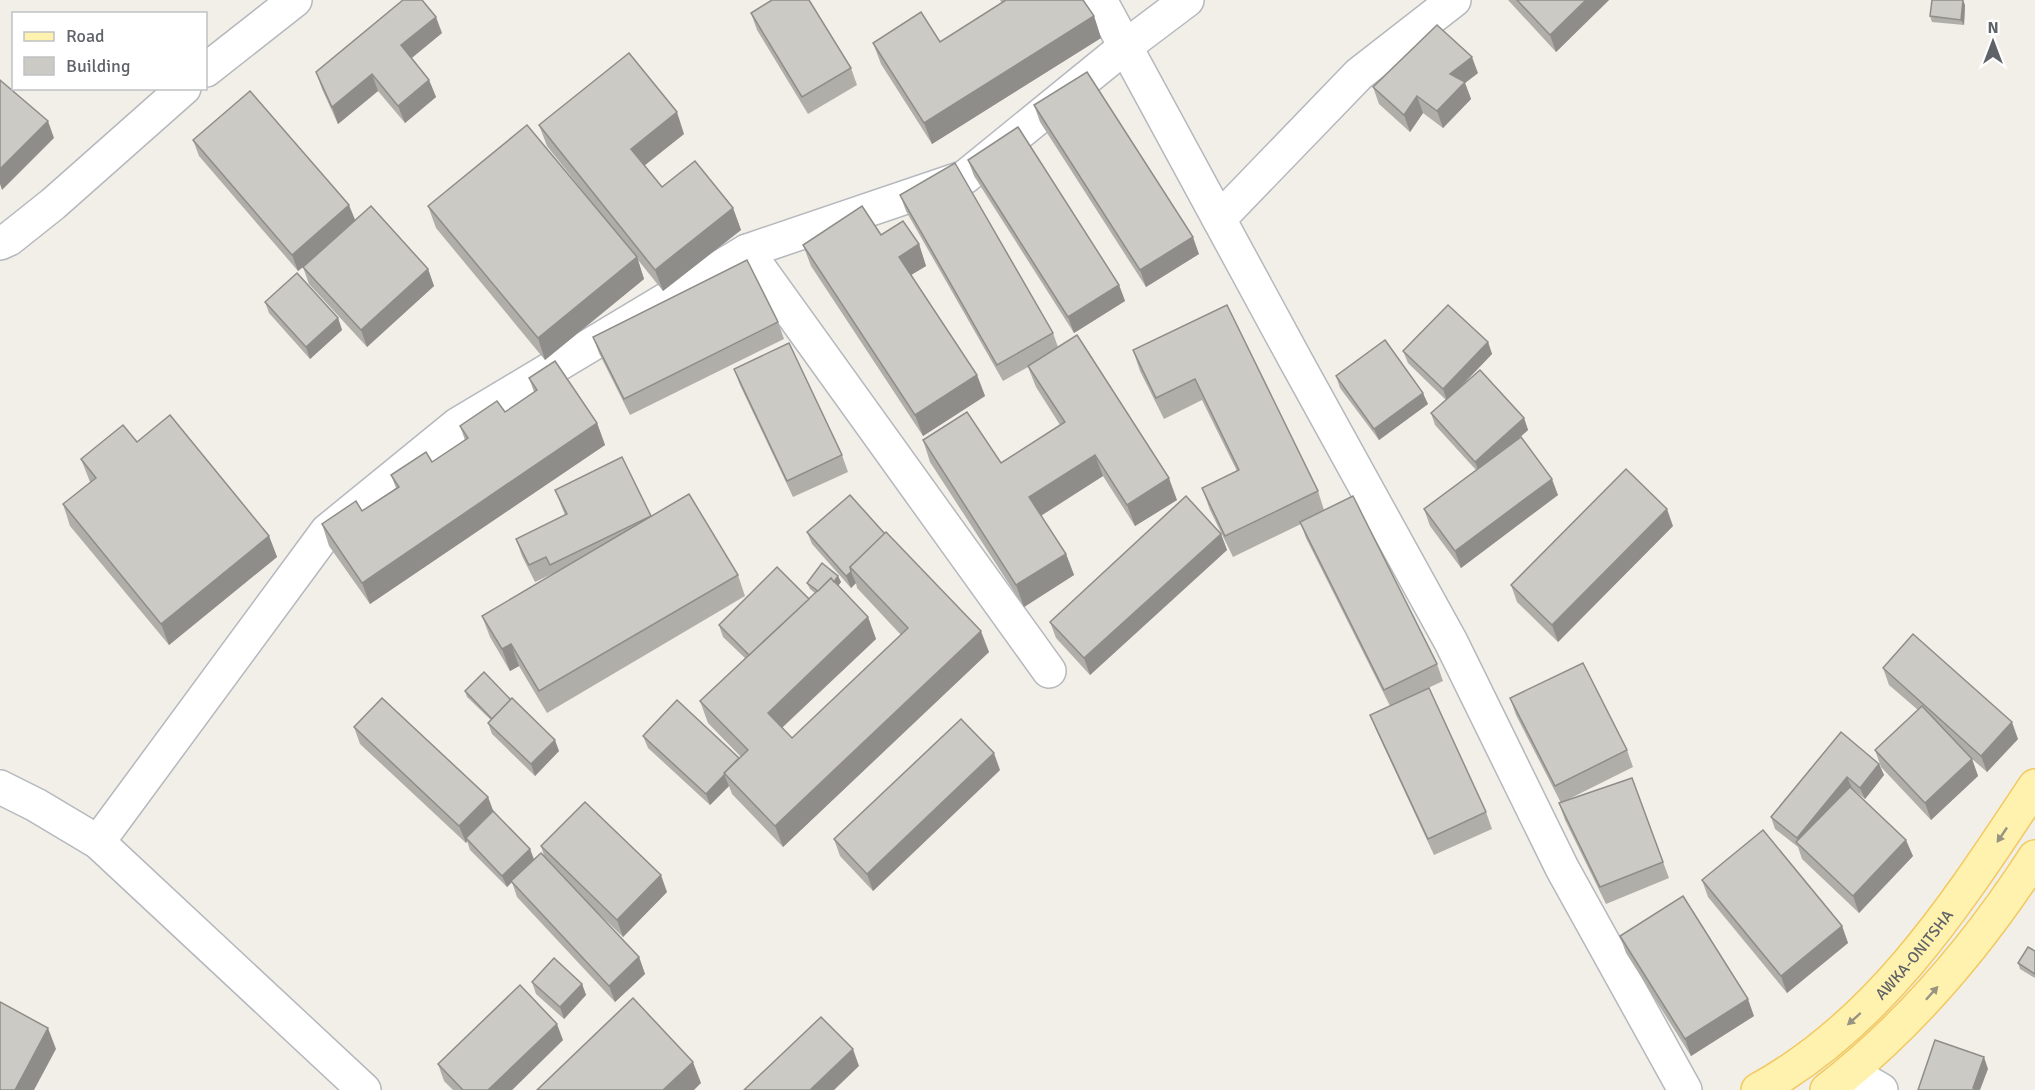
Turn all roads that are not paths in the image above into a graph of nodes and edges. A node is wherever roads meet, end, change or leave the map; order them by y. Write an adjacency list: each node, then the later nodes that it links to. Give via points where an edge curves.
1 (295, 0): 6 (street)
2 (1100, 0): 5 (street)
3 (1187, 0): 5 (street)
4 (1454, 0): 8 (street, via 1359,74)
5 (1126, 46): 8 (street); 10 (street, via 965,177)
6 (207, 69)
7 (182, 90): 9 (street, via 53,204)
8 (1219, 219): 18 (street, via 1451,642 1562,868)
9 (0, 243)
10 (747, 251): 11 (street); 14 (street, via 457,425 327,531)
11 (1049, 671)
12 (2035, 786): 19 (main road, AWKA-ONITSHA, one-way to 19, via 1957,902 1911,961 1819,1051)
13 (0, 787): 14 (street)
14 (98, 842): 17 (street)
15 (2035, 857): 16 (main road, one-way to 15, via 1959,964)
16 (1839, 1081): 20 (street)
17 (364, 1090)
18 (1685, 1090)
19 (1758, 1090)
20 (1881, 1090)

